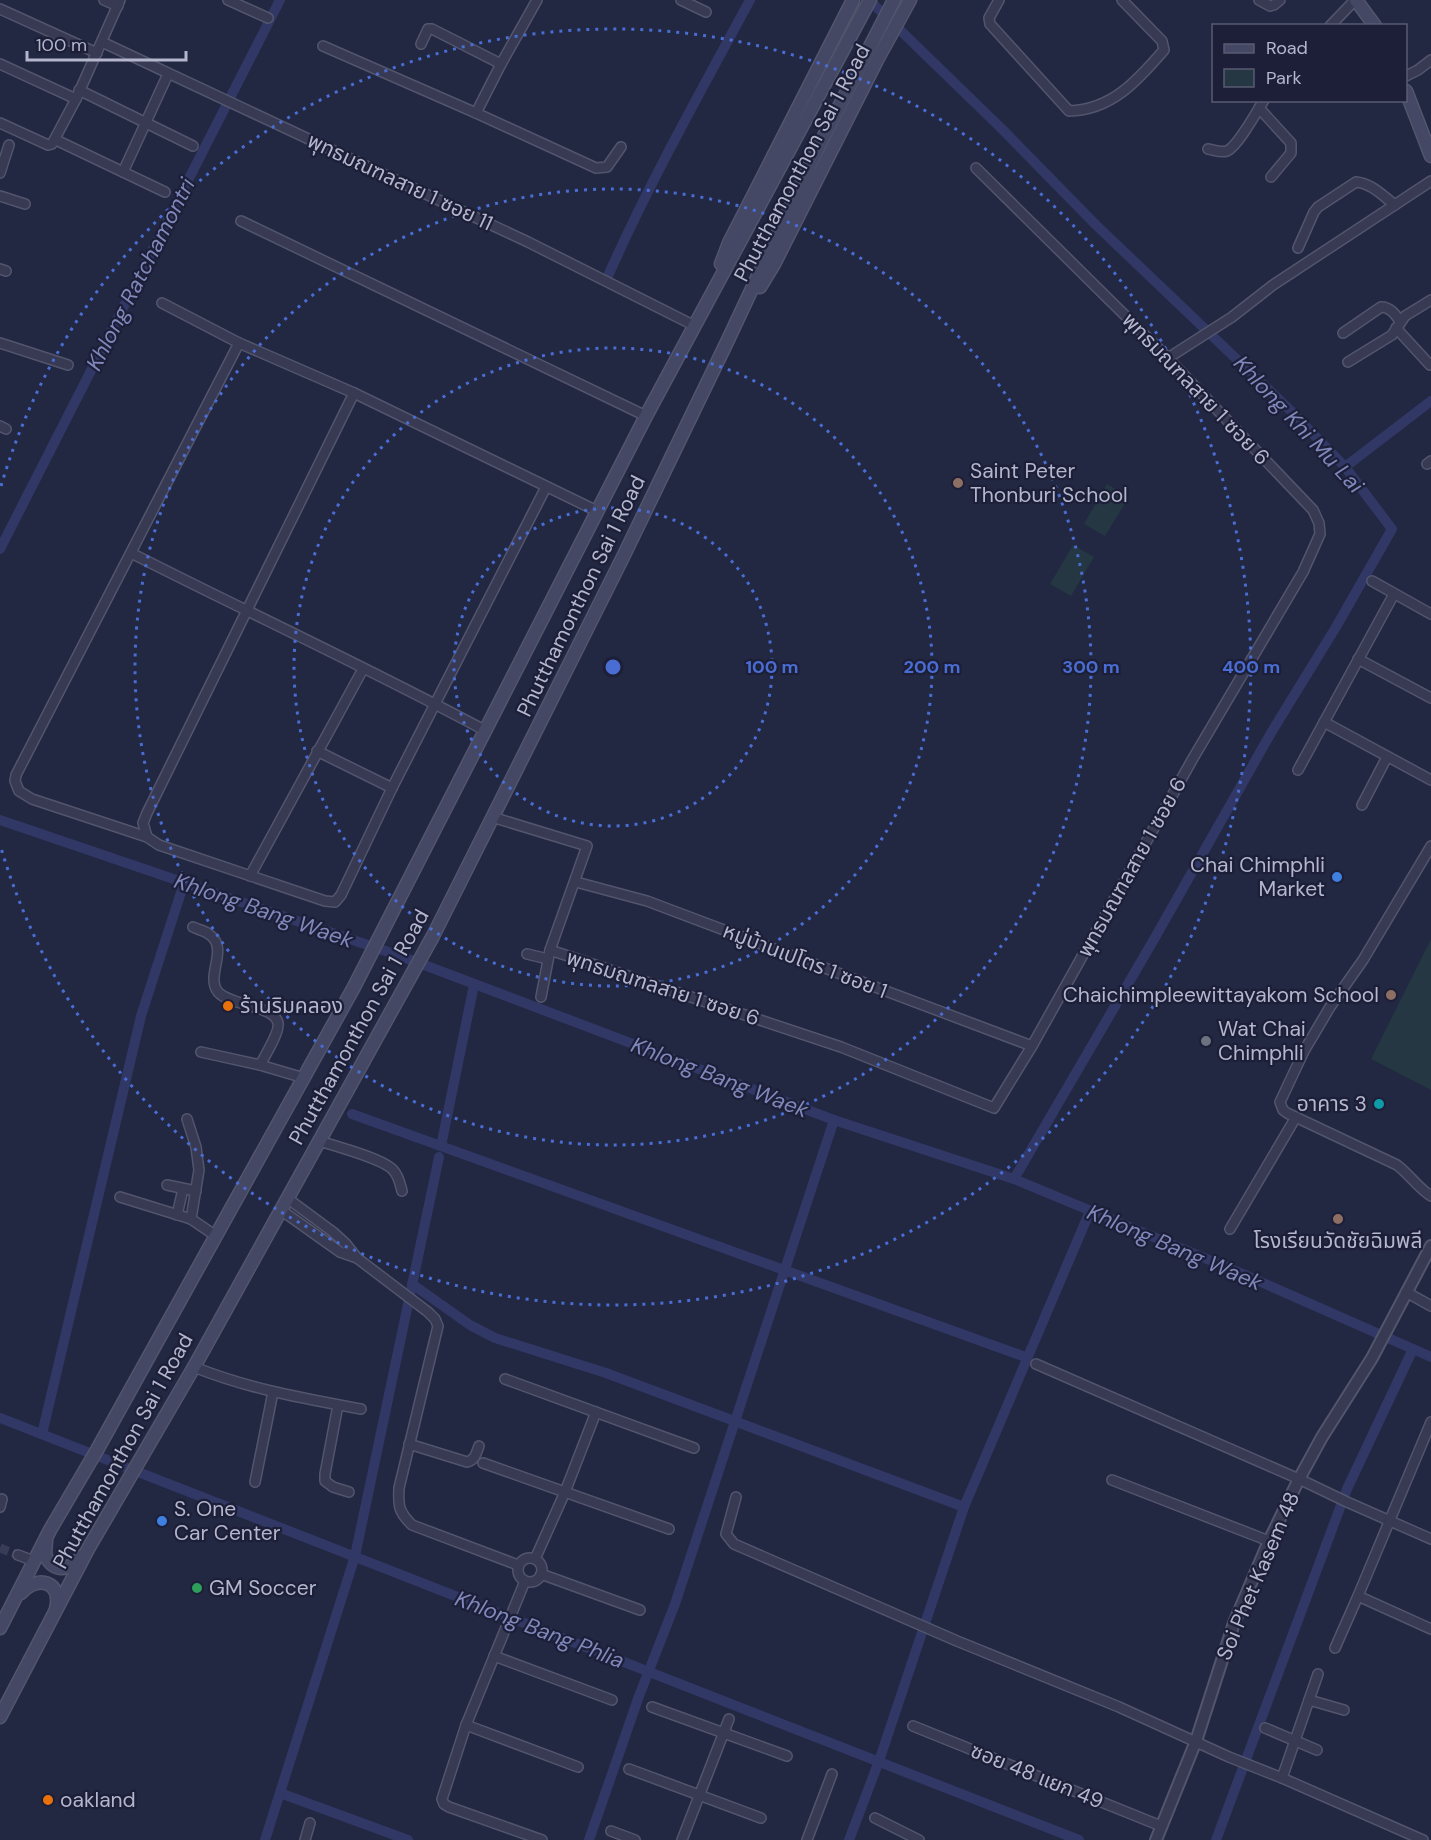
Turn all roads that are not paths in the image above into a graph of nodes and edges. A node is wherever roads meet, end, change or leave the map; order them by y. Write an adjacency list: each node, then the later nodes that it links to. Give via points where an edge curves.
1 (104, 0): 14 (street)
2 (228, 0): 17 (street)
3 (537, 0): 26 (street)
4 (681, 0): 16 (street)
5 (853, 0): 55 (main road, Phutthamonthon Sai 1 Road, via 729,243)
6 (870, 0): 55 (main road, Phutthamonthon Sai 1 Road)
7 (894, 0): 57 (main road, Phutthamonthon Sai 1 Road)
8 (910, 0): 57 (main road, Phutthamonthon Sai 1 Road, via 774,264)
9 (999, 0): 10 (street, via 989,18 990,24 1070,111 1114,100 1164,50 1162,41)
10 (1122, 0)
11 (1259, 0): 12 (street, via 1270,6)
12 (1280, 0)
13 (1355, 0): 18 (street); 19 (main road)
14 (119, 3): 20 (street)
15 (0, 9): 23 (street)
16 (706, 12)
17 (267, 18)
18 (1332, 24)
19 (1374, 24)
20 (102, 42): 23 (street); 27 (street, พุทธมณฑลสาย 1 ซอย 11)
21 (421, 44): 26 (street, via 428,29 432,29)
22 (323, 46): 32 (street)
23 (97, 53): 29 (street)
24 (1431, 60): 28 (street)
25 (0, 64): 29 (street)
26 (501, 64): 32 (street)
27 (168, 74): 33 (street); 55 (street, พุทธมณฑลสาย 1 ซอย 11, via 528,242)
28 (1407, 76)
29 (78, 94): 33 (street); 35 (street)
30 (1407, 94): 40 (main road)
31 (1262, 104): 39 (street, via 1227,151); 44 (street, via 1292,148)
32 (476, 113): 38 (street, via 596,168 607,168)
33 (146, 122): 37 (street); 42 (street)
34 (0, 123): 35 (street, via 48,145)
35 (56, 140): 42 (street)
36 (9, 146): 43 (street)
37 (193, 146)
38 (621, 147)
39 (1208, 149)
40 (1431, 156)
41 (976, 168): 60 (street, พุทธมณฑลสาย 1 ซอย 6)
42 (123, 172): 46 (street)
43 (0, 173)
44 (1271, 177)
45 (1431, 181): 49 (street)
46 (165, 192)
47 (0, 196): 48 (street)
48 (25, 204)
49 (1395, 205): 51 (street, via 1356,182 1318,207); 60 (street)
50 (241, 221): 65 (street)
51 (1298, 248)
52 (1431, 300): 54 (street)
53 (162, 303): 58 (street)
54 (1398, 325): 56 (street, via 1391,310 1381,307); 61 (street, via 1392,335); 63 (street)
55 (695, 326): 65 (main road, Phutthamonthon Sai 1 Road)
56 (1343, 333)
57 (727, 342): 85 (main road, Phutthamonthon Sai 1 Road)
58 (239, 343): 64 (street); 68 (street)
59 (0, 344): 62 (street)
60 (1168, 358): 94 (street, พุทธมณฑลสาย 1 ซอย 6, via 1313,510 1320,534 1303,572 1192,760)
61 (1348, 362)
62 (68, 365)
63 (1430, 365)
64 (354, 393): 66 (street); 71 (street)
65 (646, 416): 67 (main road, Phutthamonthon Sai 1 Road)
66 (546, 487): 67 (street); 76 (street)
67 (597, 511): 78 (main road, Phutthamonthon Sai 1 Road)
68 (131, 554): 71 (street); 86 (street, via 15,781 19,791 32,799)
69 (1372, 581): 70 (street)
70 (1394, 594): 72 (street); 73 (street)
71 (245, 611): 74 (street); 86 (street, via 147,813 143,823)
72 (1431, 614)
73 (1358, 659): 75 (street); 77 (street)
74 (363, 669): 76 (street); 79 (street)
75 (1431, 698)
76 (435, 703): 78 (street); 83 (street)
77 (1324, 722): 80 (street); 81 (street)
78 (486, 731): 97 (main road, Phutthamonthon Sai 1 Road)
79 (317, 751): 83 (street); 88 (street)
80 (1388, 757): 82 (street); 84 (street)
81 (1298, 770)
82 (1431, 780)
83 (392, 788): 88 (street, via 335,902)
84 (1362, 805)
85 (492, 817): 89 (street, พุทธมณฑลสาย 1 ซอย 6, via 587,846); 100 (main road, Phutthamonthon Sai 1 Road, via 433,936)
86 (147, 837): 88 (street)
87 (1431, 846): 98 (street, via 1363,960 1329,1006 1284,1091 1280,1106)
88 (250, 876)
89 (576, 882): 92 (street, พุทธมณฑลสาย 1 ซอย 6); 94 (street, หมู่บ้านเปโตร 1 ซอย 1, via 646,901)
90 (194, 927): 96 (street, via 210,934 217,943 214,982 218,992 278,1020 279,1027)
91 (527, 954): 92 (street)
92 (549, 955): 93 (street); 94 (street, พุทธมณฑลสาย 1 ซอย 6, via 841,1047 994,1108)
93 (541, 998)
94 (1032, 1046)
95 (201, 1052): 96 (street)
96 (260, 1065): 97 (street)
97 (304, 1078): 112 (main road, Phutthamonthon Sai 1 Road)
98 (1296, 1117): 105 (street, via 1397,1165); 111 (street)
99 (187, 1119): 103 (street, via 198,1159)
100 (319, 1141): 104 (street, via 392,1168); 107 (main road, Phutthamonthon Sai 1 Road)
101 (167, 1185): 102 (street)
102 (183, 1189): 103 (street); 109 (street)
103 (196, 1191): 110 (street)
104 (402, 1191)
105 (1431, 1196)
106 (120, 1197): 109 (street)
107 (287, 1198): 108 (main road, Phutthamonthon Sai 1 Road); 114 (street, via 333,1232)
108 (280, 1210): 114 (street, via 340,1252); 118 (main road, Phutthamonthon Sai 1 Road)
109 (177, 1215): 110 (street)
110 (191, 1220): 112 (street)
111 (1230, 1229)
112 (216, 1236): 137 (main road, Phutthamonthon Sai 1 Road)
113 (1431, 1246): 115 (street, Soi Phet Kasem 48)
114 (357, 1258): 125 (street, via 417,1303 438,1326)
115 (1406, 1292): 116 (street); 129 (street, Soi Phet Kasem 48, via 1372,1358)
116 (1431, 1306)
117 (1035, 1364): 129 (street)
118 (194, 1367): 120 (street); 140 (main road, Phutthamonthon Sai 1 Road)
119 (505, 1379): 123 (street)
120 (273, 1392): 121 (street); 131 (street)
121 (338, 1405): 122 (street); 132 (street, via 325,1474 333,1487)
122 (361, 1409)
123 (596, 1412): 127 (street); 133 (street)
124 (1431, 1422): 135 (street)
125 (409, 1444): 126 (street, via 467,1462 475,1457); 144 (street, via 399,1488 402,1515 412,1525)
126 (478, 1446)
127 (694, 1448)
128 (483, 1463): 133 (street)
129 (1299, 1479): 135 (street); 139 (street, Soi Phet Kasem 48)
130 (1112, 1480): 139 (street)
131 (255, 1482)
132 (350, 1492)
133 (566, 1492): 136 (street); 142 (street)
134 (736, 1497): 166 (street, via 726,1534 734,1544)
135 (1389, 1521): 138 (street); 147 (street)
136 (669, 1529)
137 (50, 1530): 140 (main road, via 44,1549 52,1565 72,1566); 143 (main road, Phutthamonthon Sai 1 Road)
138 (1431, 1539)
139 (1269, 1541): 166 (street, Soi Phet Kasem 48, via 1234,1623)
140 (88, 1550): 150 (main road, Phutthamonthon Sai 1 Road)
141 (18, 1555): 143 (street)
142 (535, 1559): 144 (street, via 524,1559); 145 (street, via 541,1565)
143 (34, 1561): 148 (main road, Phutthamonthon Sai 1 Road)
144 (518, 1565): 146 (street, via 518,1574)
145 (541, 1574): 146 (street, via 534,1581); 149 (street)
146 (525, 1581): 154 (street)
147 (1358, 1596): 152 (street); 153 (street)
148 (8, 1604): 150 (main road, via 30,1584 48,1583 58,1599); 151 (main road, Phutthamonthon Sai 1 Road)
149 (640, 1610)
150 (50, 1622): 160 (main road, Phutthamonthon Sai 1 Road)
151 (0, 1628)
152 (1431, 1629)
153 (1335, 1648)
154 (494, 1656): 156 (street); 162 (street)
155 (1318, 1674): 157 (street)
156 (612, 1700)
157 (1309, 1700): 159 (street); 167 (street)
158 (652, 1707): 165 (street)
159 (1344, 1710)
160 (0, 1716)
161 (729, 1719): 165 (street)
162 (466, 1725): 170 (street); 181 (street, via 443,1794 444,1804)
163 (913, 1726): 178 (street, ซอย 48 แยก 49)
164 (1265, 1728): 167 (street)
165 (722, 1732): 169 (street); 174 (street)
166 (1196, 1741): 173 (street); 178 (street, Soi Phet Kasem 48)
167 (1295, 1741): 168 (street); 173 (street)
168 (1317, 1750)
169 (787, 1756)
170 (578, 1767)
171 (629, 1769): 174 (street)
172 (832, 1774): 184 (street)
173 (1282, 1778): 187 (street)
174 (698, 1795): 175 (street); 183 (street)
175 (761, 1818)
176 (875, 1818): 185 (street)
177 (310, 1822): 180 (street)
178 (1161, 1826): 186 (street, Soi Phet Kasem 48)
179 (611, 1832): 182 (street)
180 (305, 1840)
181 (542, 1840)
182 (635, 1840)
183 (682, 1840)
184 (807, 1840)
185 (919, 1840)
186 (1156, 1840)
187 (1423, 1840)

